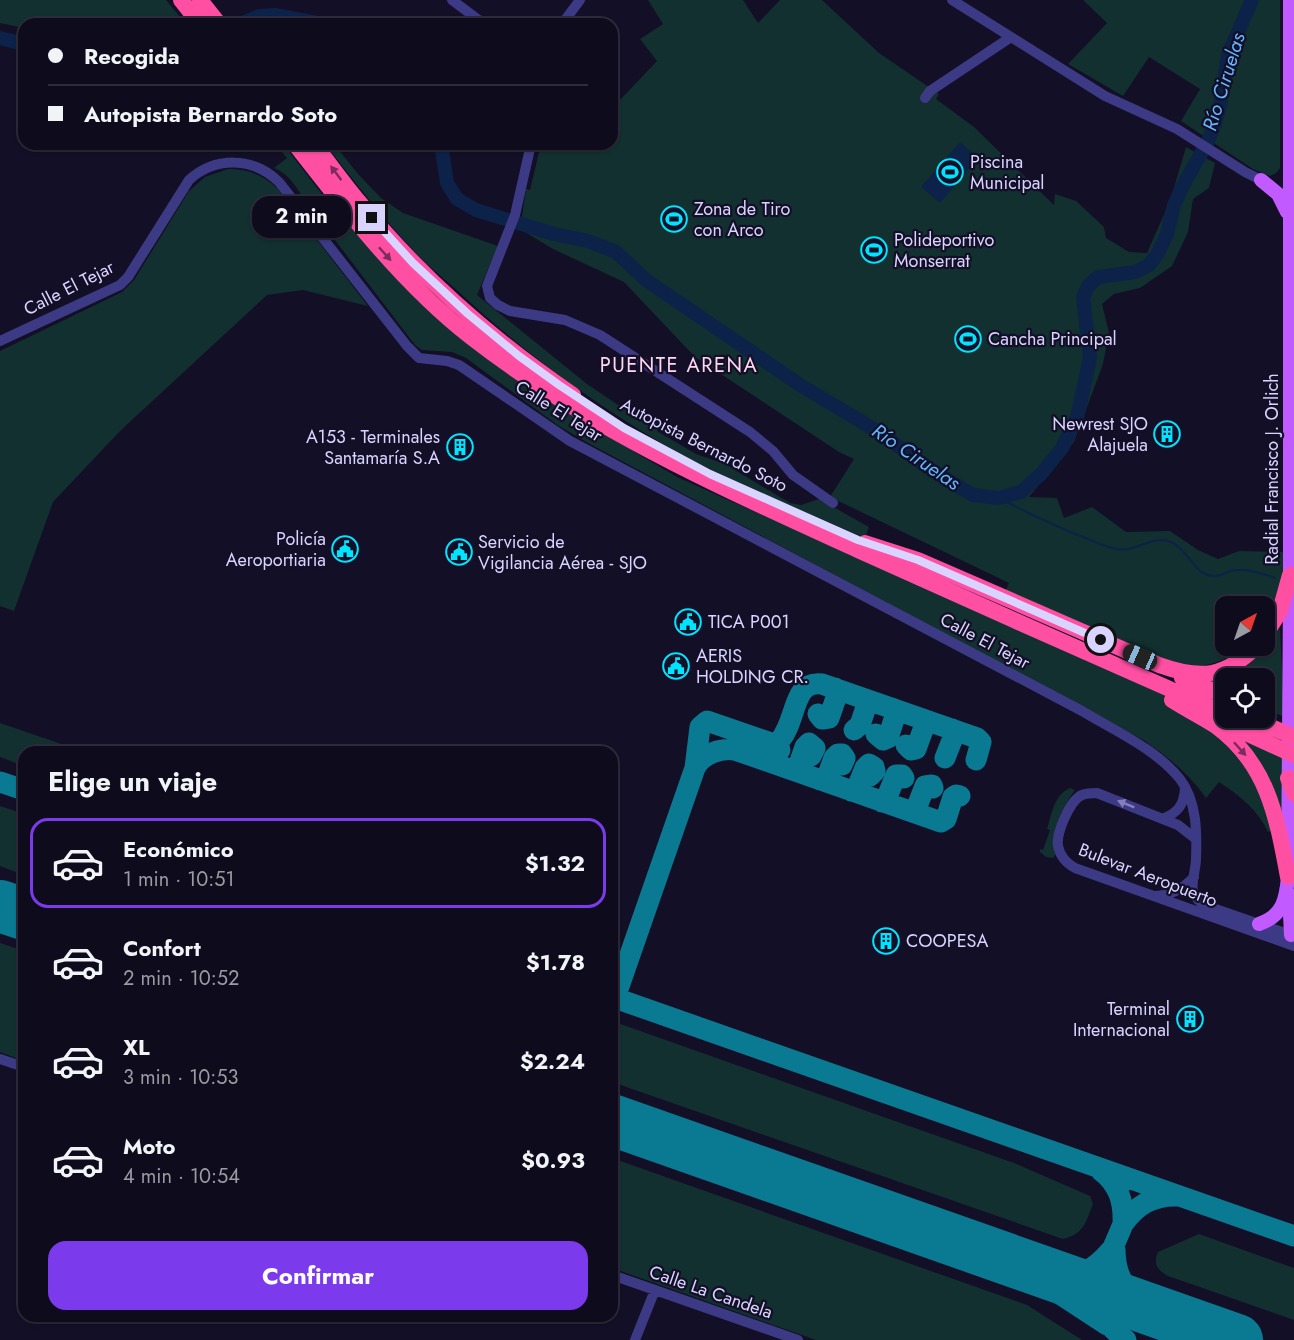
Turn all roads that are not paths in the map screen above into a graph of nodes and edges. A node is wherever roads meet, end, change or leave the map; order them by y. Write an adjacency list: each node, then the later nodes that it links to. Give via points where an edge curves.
1 (181, 0): 6 (highway)
2 (452, 0): 7 (street)
3 (580, 0): 8 (street)
4 (952, 0): 9 (street)
5 (1290, 0): 14 (main road, Radial Francisco J. Orlich)
6 (201, 13)
7 (476, 18)
8 (566, 18)
9 (1011, 37): 10 (street); 15 (street, via 1105,96 1172,126)
10 (925, 98)
11 (300, 150): 22 (highway, Autopista Bernardo Soto, one-way to 22, via 415,286 470,336 539,386 630,441 745,499)
12 (319, 150): 19 (highway, Autopista Bernardo Soto, one-way to 12, via 669,453 604,416 527,362 413,263)
13 (530, 150): 18 (street, via 515,215 487,286 488,294 510,311 565,320 600,335 750,432 793,475)
14 (1290, 170): 15 (main road, via 1276,182); 16 (main road, Radial Francisco J. Orlich)
15 (1261, 180): 16 (main road, via 1278,194)
16 (1290, 219): 20 (main road, Radial Francisco J. Orlich)
17 (0, 341): 36 (street, Calle El Tejar, via 120,285 197,173 219,164 253,165 279,182 419,358 459,365 570,441 1082,711 1143,748 1167,766)
18 (833, 503)
19 (858, 540): 22 (highway, Autopista Bernardo Soto); 23 (highway, via 918,560 1179,672 1203,676)
20 (1290, 575): 21 (highway); 35 (main road, Radial Francisco J. Orlich)
21 (1275, 619)
22 (1051, 631): 24 (highway); 25 (highway, Autopista Bernardo Soto); 26 (highway, Autopista Bernardo Soto); 27 (highway, Autopista Bernardo Soto)
23 (1244, 656)
24 (1158, 692): 28 (highway); 41 (highway, one-way to 41, via 1215,726 1250,761 1274,807)
25 (1215, 692)
26 (1215, 702)
27 (1215, 709)
28 (1215, 710)
29 (1269, 728): 32 (highway); 33 (highway); 34 (highway)
30 (1275, 728): 31 (highway)
31 (1294, 728)
32 (1294, 738)
33 (1294, 745)
34 (1294, 755)
35 (1288, 778): 37 (highway); 41 (main road, Radial Francisco J. Orlich)
36 (1185, 788): 38 (street, via 1180,808); 39 (street, Calle El Tejar, via 1194,813)
37 (1294, 794)
38 (1162, 819): 39 (street, Bulevar Aeropuerto, via 1184,829); 42 (street, Bulevar Aeropuerto, one-way to 42, via 1097,793 1083,794 1071,807 1058,841 1064,859 1075,868)
39 (1196, 840): 40 (street, Bulevar Aeropuerto)
40 (1194, 877): 42 (street, via 1176,892); 43 (street, Bulevar Aeropuerto, via 1193,894 1204,905)
41 (1288, 877): 43 (main road, Radial Francisco J. Orlich, via 1281,910); 44 (main road)
42 (1152, 896): 44 (street, Bulevar Aeropuerto)
43 (1259, 924): 44 (street, Bulevar Aeropuerto)
44 (1293, 939)
45 (0, 1059): 46 (street)
46 (18, 1065)
47 (618, 1277): 48 (street, Calle La Candela)
48 (655, 1290): 49 (street); 50 (street, Calle La Candela)
49 (635, 1340)
50 (798, 1340)

